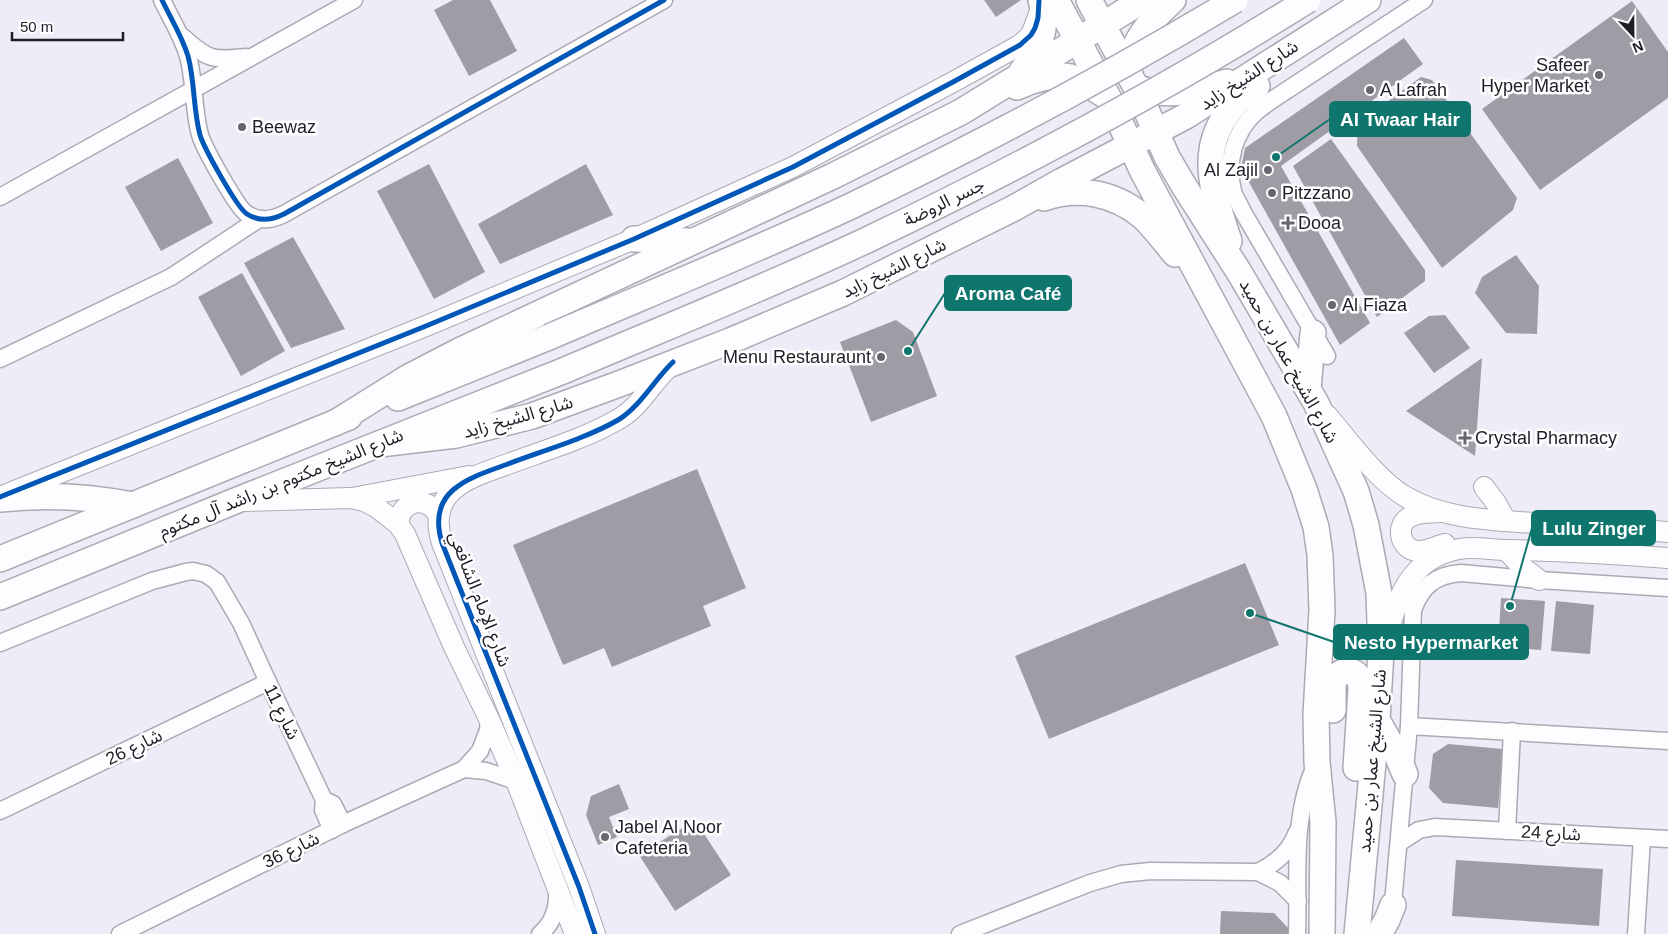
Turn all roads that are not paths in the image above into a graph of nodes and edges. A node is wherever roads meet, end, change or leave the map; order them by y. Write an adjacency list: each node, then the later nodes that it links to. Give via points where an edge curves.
1 (162, 0): 16 (street)
2 (354, 0): 18 (street)
3 (664, 0): 30 (street, via 284,214)
4 (1040, 0): 20 (main road, via 1044,16 1042,38); 31 (street, via 1035,28 1020,45 793,167)
5 (1056, 0): 17 (main road, شارع الشيخ عمار بن حميد)
6 (1089, 0): 13 (main road, شارع الشيخ عمار بن حميد)
7 (1143, 0): 13 (main road)
8 (1173, 0): 15 (main road)
9 (1235, 0): 41 (main road, شارع الشيخ مكتوم بن راشد آل مكتوم, bridge, via 1093,82 910,177 786,236 549,338)
10 (1308, 0): 39 (main road, جسر الروضة, bridge, via 1114,114 938,206 803,269)
11 (1368, 0): 14 (main road, شارع الشيخ زايد)
12 (1424, 0): 35 (street, via 1256,112 1242,129 1233,149 1230,171 1234,193)
13 (1103, 25): 17 (main road); 21 (main road, شارع الشيخ عمار بن حميد)
14 (1324, 28): 19 (main road, شارع الشيخ زايد); 33 (main road, via 1237,102 1213,143 1210,176)
15 (1142, 34): 21 (main road); 23 (main road, via 1142,57 1149,74)
16 (180, 35): 18 (street, via 200,53 211,58); 22 (street)
17 (1078, 39): 20 (main road); 21 (main road, شارع الشيخ عمار بن حميد, via 1090,63)
18 (254, 56): 22 (street)
19 (1252, 72): 23 (main road, via 1214,86); 25 (main road, شارع الشيخ زايد, via 1207,103)
20 (1019, 76): 24 (main road)
21 (1120, 87): 23 (main road); 24 (main road, via 1070,76 1041,79); 25 (main road, شارع الشيخ عمار بن حميد); 25 (main road, شارع الشيخ عمار بن حميد); 26 (main road, via 1109,132)
22 (194, 88): 28 (street); 30 (street, via 200,137 206,150 242,210)
23 (1175, 94)
24 (961, 112): 32 (main road)
25 (1138, 131): 26 (main road); 27 (main road, شارع الشيخ زايد); 33 (main road, شارع الشيخ عمار بن حميد, via 1168,157); 34 (main road, شارع الشيخ عمار بن حميد, via 1143,172)
26 (1101, 142): 27 (main road, via 1080,158)
27 (1062, 181): 29 (main road, شارع الشيخ زايد)
28 (0, 197)
29 (1014, 208): 34 (main road, via 1070,192 1108,196 1142,216); 38 (main road, شارع الشيخ زايد, via 843,293)
30 (259, 219): 37 (street, via 171,277)
31 (634, 239): 32 (main road); 45 (street)
32 (693, 241): 41 (main road, via 433,364)
33 (1239, 272): 40 (main road, شارع الشيخ عمار بن حميد)
34 (1201, 280): 75 (main road, شارع الشيخ عمار بن حميد, via 1274,416 1316,528 1322,610 1316,714 1317,762)
35 (1313, 333): 36 (street); 40 (main road)
36 (1327, 356)
37 (0, 359)
38 (673, 362): 42 (main road, شارع الشيخ زايد, via 532,416 456,434); 43 (street, شارع الإمام الشافعي, via 637,404 619,419)
39 (563, 371): 42 (main road, شارع الشيخ مكتوم بن راشد آل مكتوم)
40 (1312, 396): 49 (street, via 1388,484 1423,506); 62 (main road, شارع الشيخ عمار بن حميد, via 1347,469 1366,525 1379,593)
41 (335, 423): 48 (main road, شارع الشيخ مكتوم بن راشد آل مكتوم)
42 (380, 444): 47 (main road, شارع الشيخ مكتوم بن راشد آل مكتوم)
43 (476, 475): 46 (street); 50 (street, شارع الإمام الشافعي, via 452,491)
44 (1484, 487): 51 (street)
45 (0, 498): 48 (main road, via 64,496 99,498)
46 (350, 498): 47 (street); 52 (street, via 376,506)
47 (235, 501): 60 (main road, شارع الشيخ مكتوم بن راشد آل مكتوم)
48 (133, 505): 57 (main road, شارع الشيخ مكتوم بن راشد آل مكتوم)
49 (1444, 512): 51 (street); 55 (street, via 1410,516 1400,529 1404,545 1420,551 1473,539)
50 (438, 514): 52 (street, via 428,504 414,503 402,510); 89 (street, شارع الإمام الشافعي, via 442,542)
51 (1506, 521): 53 (street)
52 (398, 524): 64 (street)
53 (1668, 532)
54 (1506, 550): 55 (street); 58 (street); 62 (street, via 1459,549 1428,561 1406,585)
55 (1549, 550): 56 (street)
56 (1668, 558)
57 (0, 559)
58 (1539, 580): 59 (street); 66 (street, via 1461,573 1448,574 1425,587 1413,610)
59 (1668, 588)
60 (0, 597)
61 (0, 643): 63 (street, شارع 11, via 187,564 201,562 215,567 226,577 241,623)
62 (1381, 651): 65 (main road, شارع الشيخ عمار بن حميد)
63 (268, 682): 73 (street, شارع 26); 76 (street, شارع 11, via 324,800 333,804)
64 (489, 719): 69 (street, شارع 36, via 480,751); 71 (street)
65 (1377, 720): 70 (main road); 74 (main road, شارع الشيخ عمار بن حميد)
66 (1409, 726): 67 (street); 70 (street)
67 (1512, 731): 68 (street); 78 (street)
68 (1668, 741)
69 (464, 769): 71 (street, via 486,771); 76 (street, شارع 36)
70 (1405, 774): 72 (street)
71 (516, 781): 83 (street)
72 (1402, 806): 77 (street, شارع 24, via 1417,819); 81 (street)
73 (0, 811)
74 (1366, 822): 75 (main road, via 1354,792 1361,681 1348,671 1339,673 1332,688 1334,804 1330,813); 93 (main road, شارع الشيخ عمار بن حميد)
75 (1311, 823): 82 (street, via 1278,860); 84 (street); 92 (main road, شارع الشيخ عمار بن حميد)
76 (338, 827): 86 (street, شارع 36)
77 (1434, 827): 78 (street, شارع 24); 81 (street, شارع 24, via 1415,832)
78 (1507, 831): 79 (street, شارع 24)
79 (1642, 838): 80 (street, شارع 24); 96 (street)
80 (1668, 840)
81 (1399, 843): 85 (street)
82 (1258, 872): 84 (street, via 1280,883); 90 (street, via 1150,871 1121,874)
83 (557, 885): 87 (street, via 555,912); 88 (street)
84 (1298, 901): 91 (street)
85 (1393, 905): 94 (main road); 95 (street)
86 (120, 934)
87 (540, 934)
88 (575, 934)
89 (595, 934)
90 (960, 934)
91 (1297, 934)
92 (1322, 934)
93 (1357, 934)
94 (1379, 934)
95 (1391, 934)
96 (1636, 934)

